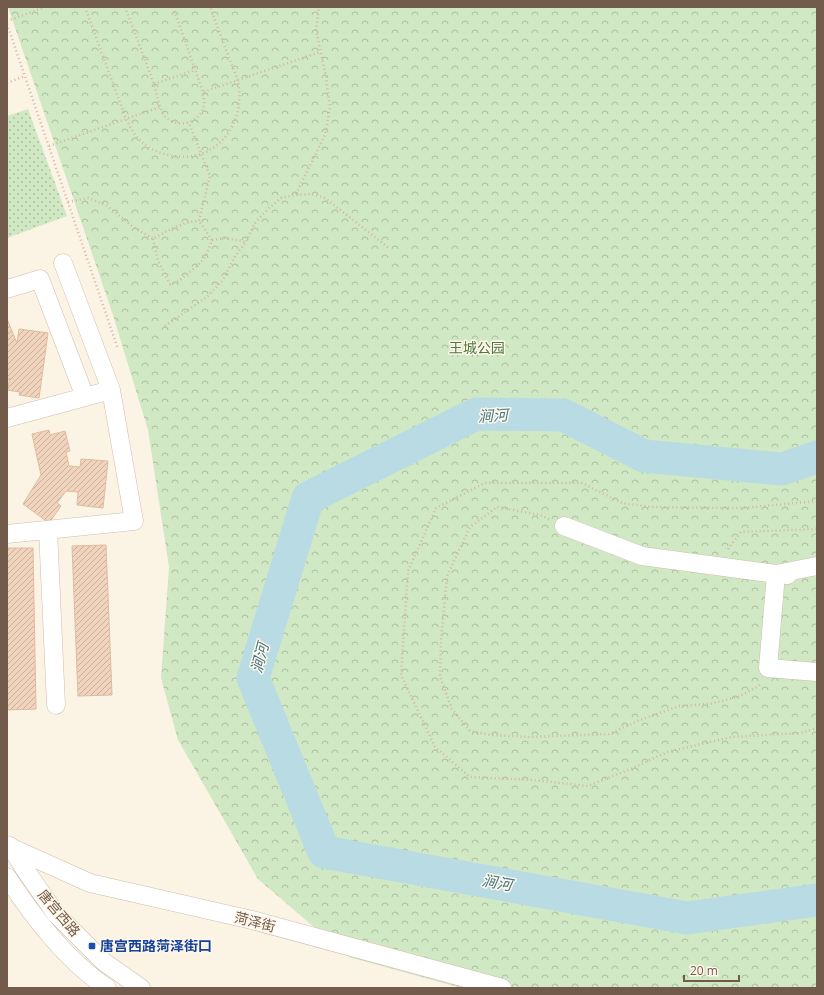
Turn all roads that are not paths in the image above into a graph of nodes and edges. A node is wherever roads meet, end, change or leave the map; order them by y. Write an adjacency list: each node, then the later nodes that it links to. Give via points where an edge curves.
1 (63, 263): 3 (street)
2 (7, 289): 4 (street, via 40,279)
3 (111, 390): 4 (street); 7 (street, via 134,522)
4 (85, 397): 5 (street)
5 (7, 418)
6 (564, 526): 10 (street, via 642,556)
7 (48, 530): 8 (street); 13 (street)
8 (7, 534)
9 (817, 566): 10 (street)
10 (776, 574): 11 (street); 12 (street, via 768,668)
11 (817, 577)
12 (817, 672)
13 (56, 705)
14 (9, 845): 17 (street, 唐宫西路, via 56,914 104,962); 18 (street, 菏泽街, via 90,883 252,920)
15 (7, 877): 16 (street, 唐宫西路, via 41,926 91,977)
16 (107, 988)
17 (141, 988)
18 (502, 988)

